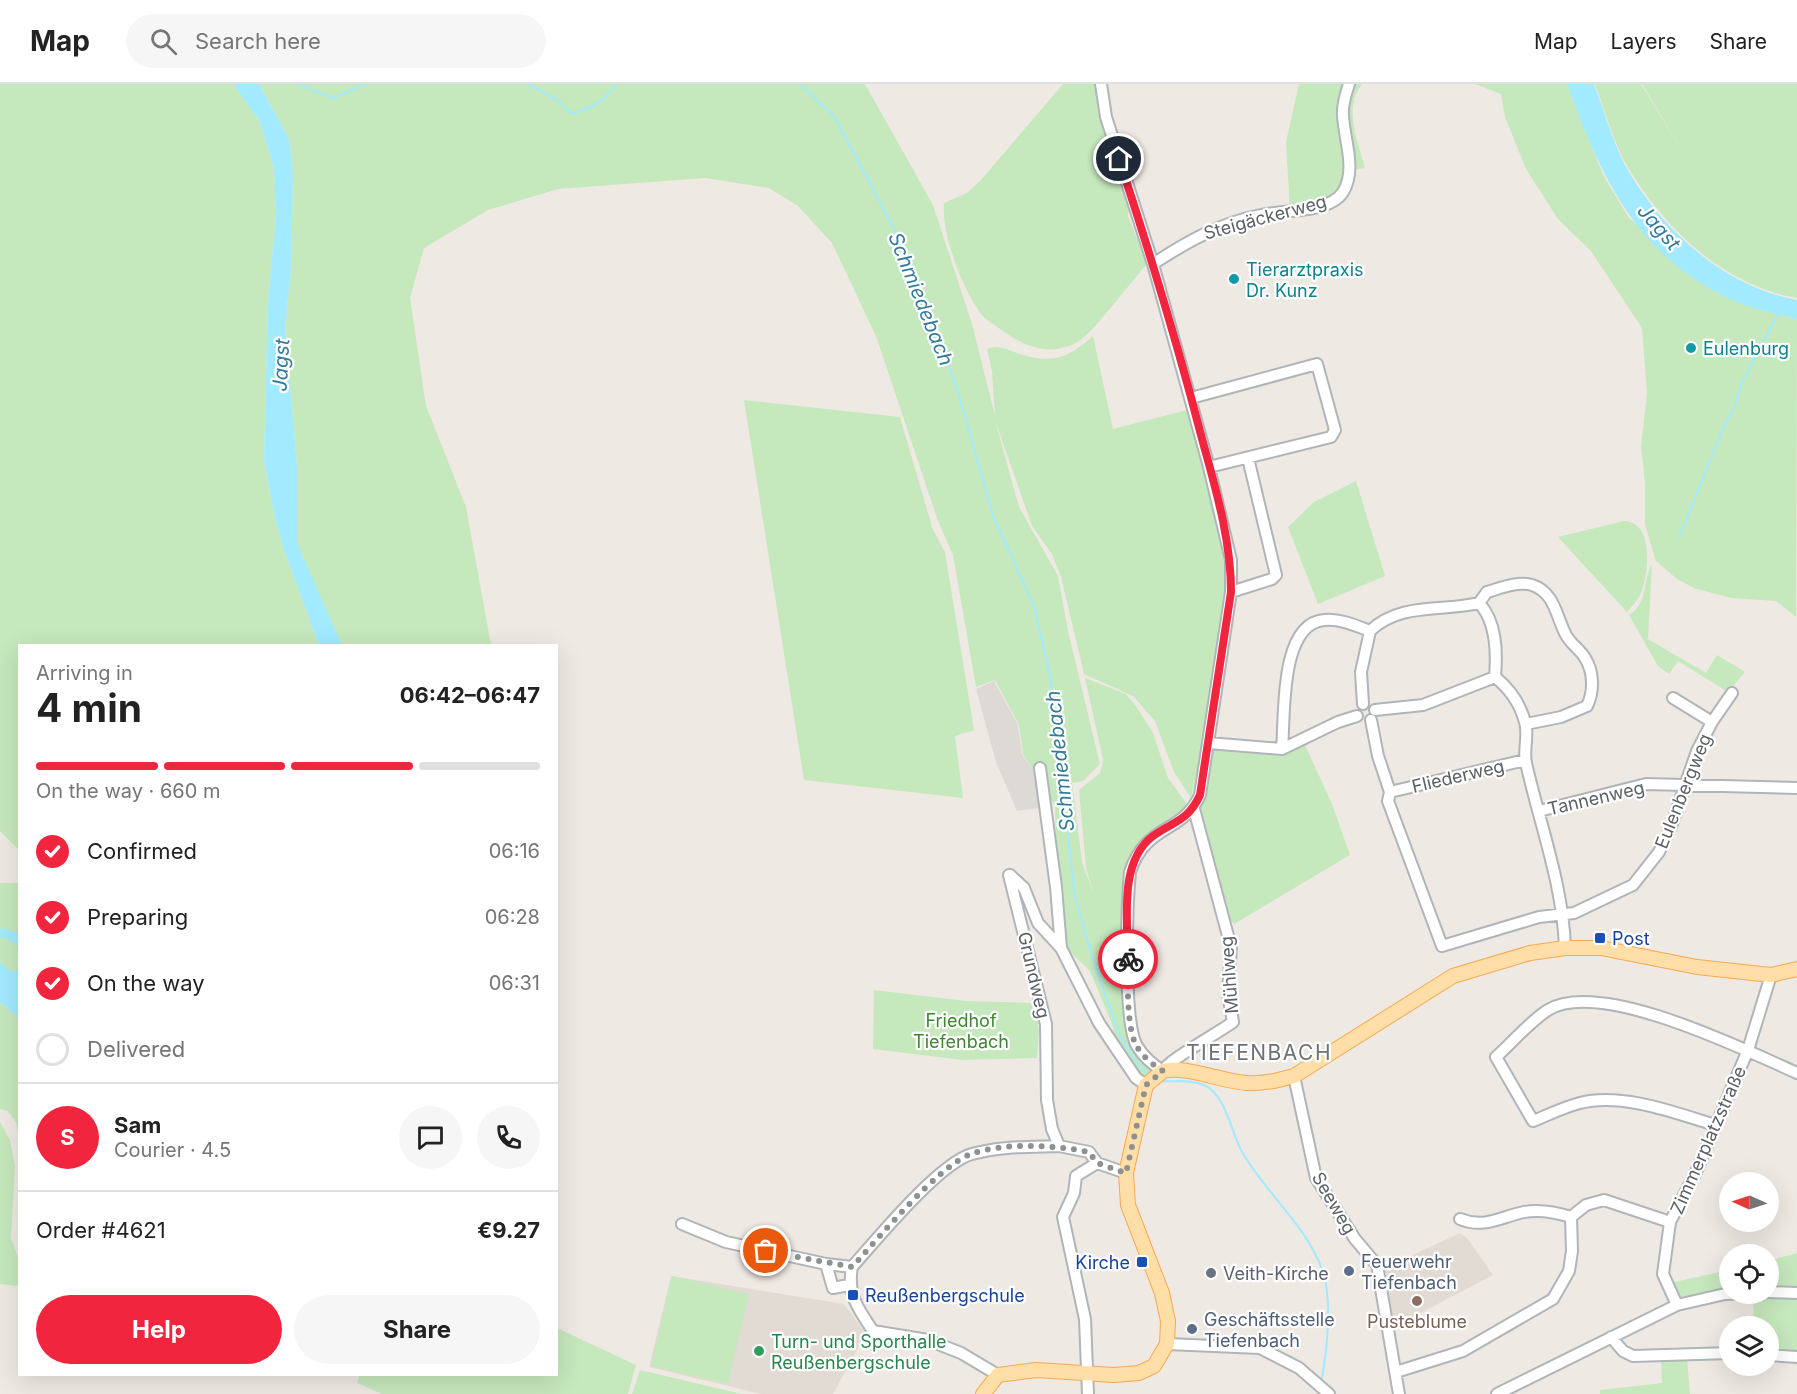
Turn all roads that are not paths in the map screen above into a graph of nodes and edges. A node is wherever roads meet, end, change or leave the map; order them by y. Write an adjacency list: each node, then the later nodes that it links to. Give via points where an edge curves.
1 (1101, 84): 3 (street, via 1106,117)
2 (1349, 84): 3 (street, Steigäckerweg, via 1342,113 1350,172 1343,193 1308,209 1263,214 1221,226)
3 (1153, 264): 4 (street)
4 (1191, 398): 5 (street, via 1317,364 1335,430 1331,437); 6 (street)
5 (1248, 458): 6 (street); 7 (street, via 1276,575)
6 (1209, 466): 7 (street, via 1231,560)
7 (1231, 592): 18 (street)
8 (1479, 603): 9 (street, via 1443,609 1424,607 1390,615); 10 (street, via 1486,610 1495,641); 17 (street, via 1487,592 1521,584 1533,586 1554,604 1565,634 1586,658 1593,694 1587,706 1561,717)
9 (1370, 631): 13 (street, via 1361,672); 19 (street, via 1325,620 1316,622 1296,642 1287,666)
10 (1495, 677): 14 (street, via 1423,705); 17 (street, Fliederweg, via 1508,688)
11 (1732, 693): 16 (street, Eulenbergweg)
12 (1673, 698): 16 (street)
13 (1364, 704): 14 (street, via 1371,705); 15 (street, via 1358,708)
14 (1373, 715): 15 (street, via 1364,722); 24 (street, via 1378,756)
15 (1358, 716): 19 (street)
16 (1712, 722): 22 (street, Eulenbergweg)
17 (1526, 724): 20 (street, Fliederweg)
18 (1208, 743): 19 (street); 25 (street)
19 (1282, 749)
20 (1525, 760): 24 (street, Fliederweg); 26 (street, Fliederweg)
21 (1040, 768): 28 (street)
22 (1686, 785): 23 (street, Tannenweg); 26 (street, Tannenweg, via 1646,784); 27 (street, Eulenbergweg, via 1659,852 1633,885)
23 (1797, 788)
24 (1390, 792): 27 (street, Eulenbergweg, via 1388,801 1442,946 1539,917)
25 (1194, 809): 35 (street, via 1149,839 1130,872 1129,1005 1136,1045 1153,1065); 35 (street, Mühlweg, via 1231,946 1228,994 1233,1022 1169,1062)
26 (1539, 811): 27 (street, Fliederweg)
27 (1564, 914): 29 (street, Fliederweg)
28 (1061, 948): 35 (street, via 1099,1023 1136,1078); 37 (street, Grundweg, via 1038,923 1024,888 1009,875 1046,1024 1047,1100)
29 (1565, 948): 31 (main road, via 1601,948 1697,967); 34 (main road, via 1530,953 1453,976)
30 (1797, 969): 31 (main road)
31 (1771, 975): 32 (street, Zimmerplatzstraße)
32 (1748, 1050): 33 (street); 36 (street, Zimmerplatzstraße); 36 (street, via 1684,1025 1600,1003 1570,1004 1548,1010 1496,1057 1533,1121 1581,1103 1605,1100 1659,1108)
33 (1797, 1073)
34 (1294, 1076): 35 (main road, via 1265,1083 1185,1072); 57 (street, Seeweg, via 1316,1178 1355,1239 1377,1265)
35 (1154, 1078): 39 (main road)
36 (1716, 1125): 42 (street, Zimmerplatzstraße)
37 (1059, 1146): 38 (street, via 1089,1152); 45 (street, via 970,1154 939,1174)
38 (1097, 1163): 39 (street); 56 (street, via 1076,1176 1074,1193 1063,1218 1085,1319)
39 (1126, 1173): 52 (main road, via 1128,1205 1162,1293 1168,1321)
40 (1571, 1216): 41 (street, via 1548,1210 1524,1212 1486,1225); 42 (street, via 1586,1205 1604,1200); 57 (street, via 1569,1271 1554,1299 1462,1352)
41 (1460, 1219)
42 (1670, 1222): 50 (street, Zimmerplatzstraße, via 1663,1274)
43 (682, 1224): 44 (street, via 726,1242)
44 (826, 1264): 45 (street); 46 (street, via 833,1288)
45 (852, 1267): 46 (street)
46 (849, 1285): 58 (street, via 873,1331 928,1340 961,1353)
47 (1779, 1292): 48 (street)
48 (1797, 1293)
49 (1719, 1295): 50 (street)
50 (1677, 1305): 51 (street)
51 (1611, 1337): 53 (street, via 1633,1356); 63 (street)
52 (1167, 1344): 56 (main road, via 1154,1366 1139,1372); 61 (street, via 1260,1348 1299,1368)
53 (1719, 1353)
54 (1779, 1356): 55 (street)
55 (1797, 1358)
56 (1085, 1372): 58 (main road, via 1036,1370); 60 (street)
57 (1396, 1372): 62 (street, Seeweg)
58 (998, 1375): 59 (main road)
59 (983, 1394)
60 (1088, 1394)
61 (1329, 1394)
62 (1399, 1394)
63 (1497, 1394)

